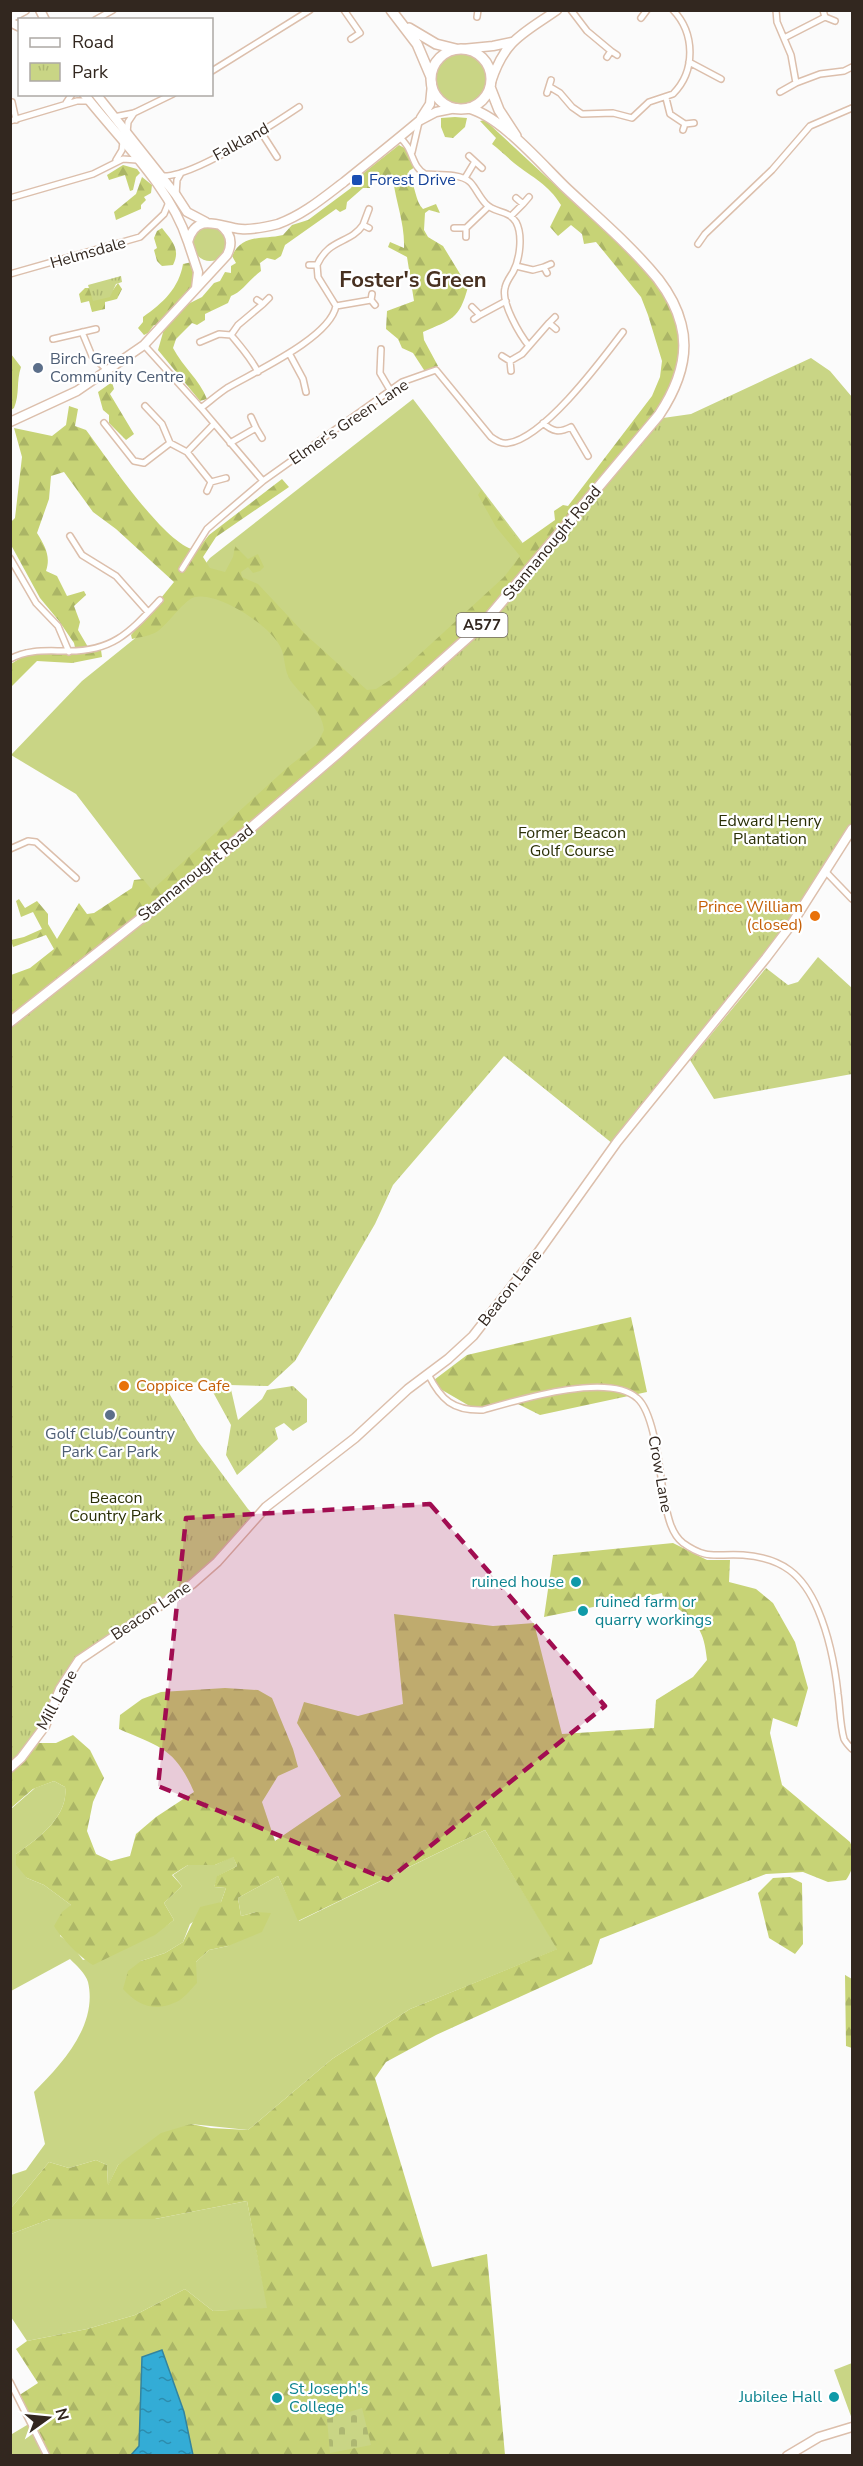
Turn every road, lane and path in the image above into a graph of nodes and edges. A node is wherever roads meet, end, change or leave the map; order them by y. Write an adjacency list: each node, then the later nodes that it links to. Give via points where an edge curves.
1 (25, 10): 14 (street)
2 (112, 10): 11 (street)
3 (310, 10): 24 (street)
4 (344, 10): 18 (street, via 360,33)
5 (391, 10): 16 (main road, A577)
6 (557, 10): 19 (street)
7 (571, 10): 21 (street, via 587,31 614,53)
8 (647, 10): 13 (street)
9 (673, 10): 22 (street, via 688,32)
10 (776, 10): 17 (street)
11 (103, 13)
12 (824, 14): 15 (street); 17 (street)
13 (641, 18)
14 (10, 20)
15 (835, 21)
16 (404, 26): 20 (main road, A577, via 436,44); 26 (main road, A577, via 423,54)
17 (784, 38): 27 (street)
18 (351, 39)
19 (513, 41): 20 (street); 28 (street, via 500,58)
20 (459, 49): 26 (main road, via 439,59); 28 (main road, A577, via 484,59)
21 (607, 57)
22 (689, 62): 25 (street); 35 (street, via 679,87)
23 (852, 67): 27 (street)
24 (213, 70)
25 (721, 79)
26 (431, 80): 39 (main road, A577, via 439,99); 46 (street, via 430,104)
27 (796, 83): 30 (street)
28 (491, 84): 40 (main road, via 482,100); 53 (main road, Stannanought Road / A577, via 499,110)
29 (549, 87): 44 (street, via 582,114 613,113)
30 (780, 92)
31 (70, 96): 37 (street)
32 (98, 96): 43 (street)
33 (169, 96): 42 (street)
34 (87, 98): 37 (street); 52 (street)
35 (666, 98): 44 (street, via 649,102); 47 (street, via 670,114 684,127)
36 (12, 102): 45 (street)
37 (64, 104): 45 (street)
38 (299, 106): 49 (street, Falkland)
39 (456, 108): 40 (main road, A577); 46 (street)
40 (468, 108): 53 (main road, Stannanought Road / A577, via 483,113)
41 (852, 108): 84 (street, via 810,126)
42 (134, 113): 43 (street); 50 (street)
43 (114, 117): 50 (street)
44 (632, 118): 48 (street)
45 (13, 120)
46 (419, 121): 51 (street); 54 (street)
47 (694, 123)
48 (634, 126)
49 (261, 132): 56 (street); 61 (street, Falkland)
50 (127, 133): 62 (street)
51 (399, 137): 54 (street); 80 (street, via 304,211 278,224)
52 (123, 142): 57 (street); 58 (street)
53 (520, 143): 151 (main road, Stannanought Road / A577, via 647,266 669,295 684,339 681,369 670,399 483,624 196,875)
54 (412, 152): 63 (street, via 417,167 425,174)
55 (469, 156): 59 (street)
56 (277, 157)
57 (137, 160): 58 (street); 66 (street)
58 (116, 162): 65 (street, via 93,174)
59 (474, 163): 60 (street); 63 (street)
60 (482, 168)
61 (181, 173): 62 (street, Falkland); 66 (street)
62 (162, 176): 66 (street)
63 (465, 178): 69 (street)
64 (529, 197): 68 (street)
65 (10, 198)
66 (172, 198): 72 (street, Helmsdale); 73 (street); 74 (street)
67 (516, 198): 68 (street)
68 (523, 204): 71 (street)
69 (488, 207): 71 (street); 79 (street)
70 (369, 209): 76 (street)
71 (511, 216): 90 (street, via 520,235)
72 (159, 220): 73 (street); 93 (street, Helmsdale, via 132,240)
73 (180, 220): 82 (street)
74 (206, 222): 75 (street); 82 (street, via 194,229)
75 (220, 224): 80 (street); 83 (street)
76 (363, 225): 77 (street); 89 (street, via 329,248)
77 (369, 228)
78 (454, 228): 79 (street)
79 (466, 228): 81 (street)
80 (248, 229): 83 (street)
81 (466, 237)
82 (188, 242): 85 (street)
83 (231, 242): 86 (street)
84 (698, 244)
85 (192, 256): 86 (street, via 203,264); 94 (street, via 198,272)
86 (222, 261): 94 (street)
87 (551, 264): 91 (street)
88 (309, 265): 89 (street)
89 (317, 265): 100 (street, via 318,277)
90 (516, 266): 91 (street, via 533,270); 98 (street, via 504,290)
91 (544, 267): 92 (street)
92 (547, 273)
93 (10, 274)
94 (196, 288): 111 (street)
95 (269, 298): 99 (street)
96 (257, 300): 99 (street)
97 (372, 300): 100 (street)
98 (506, 301): 101 (street, via 477,317); 112 (street)
99 (262, 304): 108 (street)
100 (336, 306): 114 (street, via 331,321)
101 (472, 307)
102 (555, 317): 103 (street)
103 (549, 323): 105 (street); 112 (street)
104 (96, 329): 106 (street)
105 (556, 329)
106 (82, 332): 109 (street); 117 (street, via 92,356)
107 (623, 332): 128 (street, Elmer's Green Lane)
108 (231, 335): 110 (street, via 224,333); 119 (street)
109 (53, 339)
110 (200, 342)
111 (144, 345): 117 (street); 123 (street)
112 (529, 346): 116 (street)
113 (381, 349): 120 (street, via 380,373)
114 (289, 353): 119 (street); 121 (street)
115 (502, 356): 116 (street)
116 (510, 361): 118 (street)
117 (107, 370): 125 (street, via 76,391)
118 (511, 370)
119 (258, 372): 123 (street)
120 (390, 390): 128 (street, Elmer's Green Lane, via 436,370 498,442 520,439); 136 (street, Elmer's Green Lane)
121 (306, 392)
122 (145, 406): 131 (street, via 162,424)
123 (201, 408): 127 (street)
124 (251, 417): 129 (street)
125 (10, 422)
126 (104, 423): 131 (street, via 134,461 144,463)
127 (214, 423): 132 (street); 133 (street)
128 (543, 423): 134 (street, via 555,432 571,427)
129 (256, 428): 130 (street); 132 (street)
130 (262, 438)
131 (170, 443): 133 (street)
132 (230, 443): 136 (street)
133 (187, 452): 137 (street)
134 (588, 456)
135 (226, 478): 137 (street)
136 (263, 481): 141 (street, Elmer's Green Lane, via 207,529)
137 (212, 482): 138 (street)
138 (207, 491)
139 (70, 536): 143 (street, via 82,555 116,576)
140 (10, 558): 144 (street, via 36,603 58,626)
141 (182, 569)
142 (160, 600): 143 (street)
143 (148, 612): 144 (street, via 114,643)
144 (69, 651): 145 (street, via 41,650)
145 (10, 659)
146 (852, 829): 148 (street, Beacon Lane)
147 (10, 849): 149 (street, via 28,841 36,842)
148 (825, 871): 150 (street); 152 (street, Beacon Lane, via 766,958 617,1142 486,1320 460,1350)
149 (76, 878)
150 (852, 899)
151 (10, 1022)
152 (428, 1374): 153 (street, Beacon Lane, via 355,1438 273,1501 192,1584); 154 (street, Crow Lane, via 441,1397 470,1410 586,1386 614,1387 638,1398 651,1424 668,1520 681,1542 709,1557 742,1555 768,1559 799,1576 805,1584 827,1636 844,1738)
153 (80, 1660): 155 (street, Mill Lane, via 60,1689 45,1726)
154 (852, 1749)
155 (10, 1768)
156 (10, 2382): 159 (street)
157 (852, 2427): 158 (street, via 819,2436)
158 (790, 2453)
159 (47, 2456)

